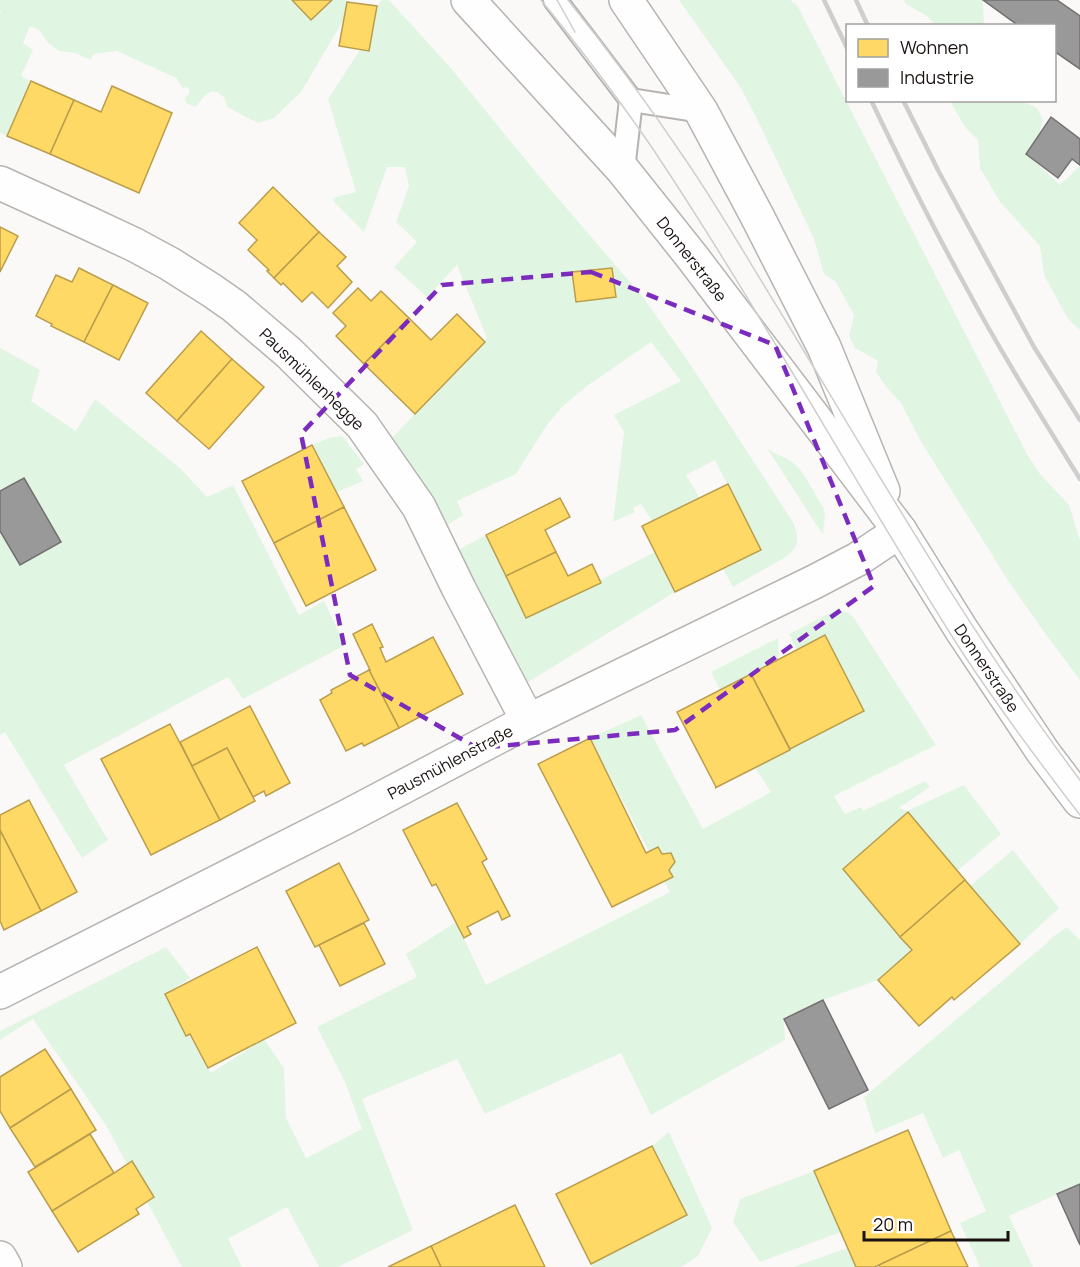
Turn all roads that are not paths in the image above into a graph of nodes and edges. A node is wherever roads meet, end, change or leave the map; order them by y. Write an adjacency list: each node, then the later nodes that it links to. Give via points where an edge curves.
1 (468, 0): 6 (street, Donnerstraße)
2 (555, 0): 4 (lane)
3 (626, 0): 5 (street, Donnerstraße)
4 (631, 100): 5 (lane); 6 (lane)
5 (701, 111): 8 (street, Donnerstraße, via 824,347)
6 (623, 170): 8 (street, Donnerstraße)
7 (0, 183): 9 (street, Pausmühlenhegge, via 135,245 211,290 279,344 362,425 419,507)
8 (900, 531): 9 (street, Pausmühlenstraße, via 814,582); 10 (street, Donnerstraße, via 1043,752)
9 (528, 721): 11 (street, Pausmühlenstraße)
10 (1080, 801)
11 (0, 992)
12 (0, 1258): 13 (street)
13 (5, 1267)

